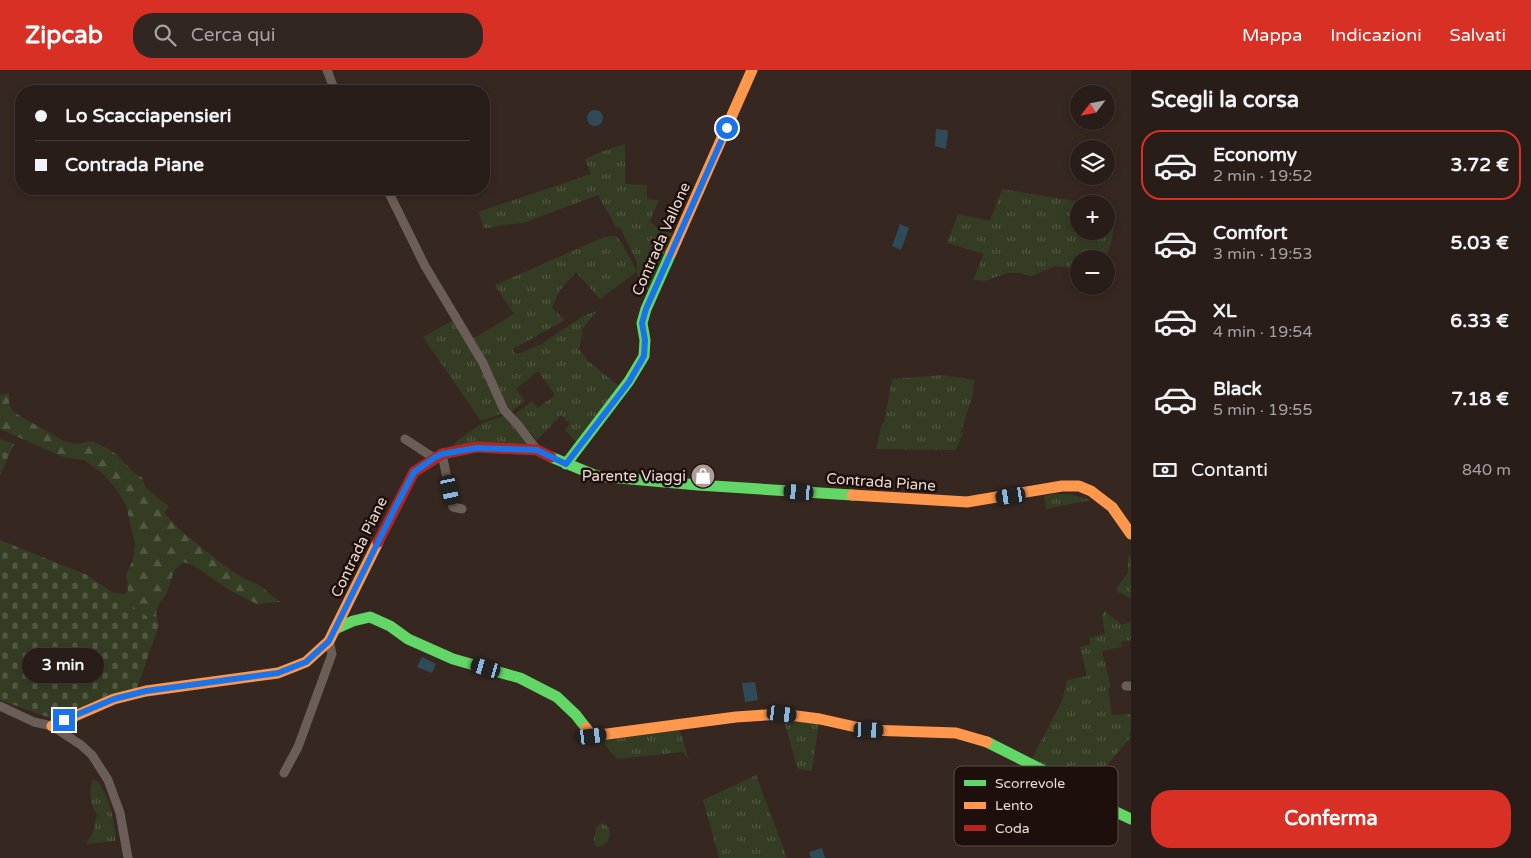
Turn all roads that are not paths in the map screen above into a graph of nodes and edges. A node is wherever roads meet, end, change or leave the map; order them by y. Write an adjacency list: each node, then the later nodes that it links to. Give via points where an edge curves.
1 (327, 70): 3 (street)
2 (752, 70): 8 (street, Contrada Vallone, via 646,309 642,323 644,356 629,382)
3 (333, 85)
4 (390, 195): 6 (street, via 425,266 483,362 504,410)
5 (405, 439): 7 (street)
6 (537, 450): 7 (street, Contrada Piane, via 476,448); 8 (street, Contrada Piane)
7 (438, 456): 9 (street, via 453,507); 11 (street, Contrada Piane, via 414,472)
8 (566, 464): 10 (street, Contrada Piane, via 597,476 967,502 1079,486 1112,507)
9 (462, 509)
10 (1131, 534)
11 (335, 629): 12 (street, Contrada Piane); 15 (street, via 370,617 453,659 520,678 556,697 592,736 782,714 869,730 956,733 984,740)
12 (329, 641): 14 (street, Contrada Piane, via 306,662 278,673 146,691 114,699); 16 (street, via 332,654 298,747)
13 (0, 706): 14 (street, via 34,722)
14 (52, 726): 19 (street, via 92,755 108,780 120,813)
15 (1035, 766)
16 (284, 773)
17 (1118, 814): 18 (street)
18 (1131, 820)
19 (128, 858)

